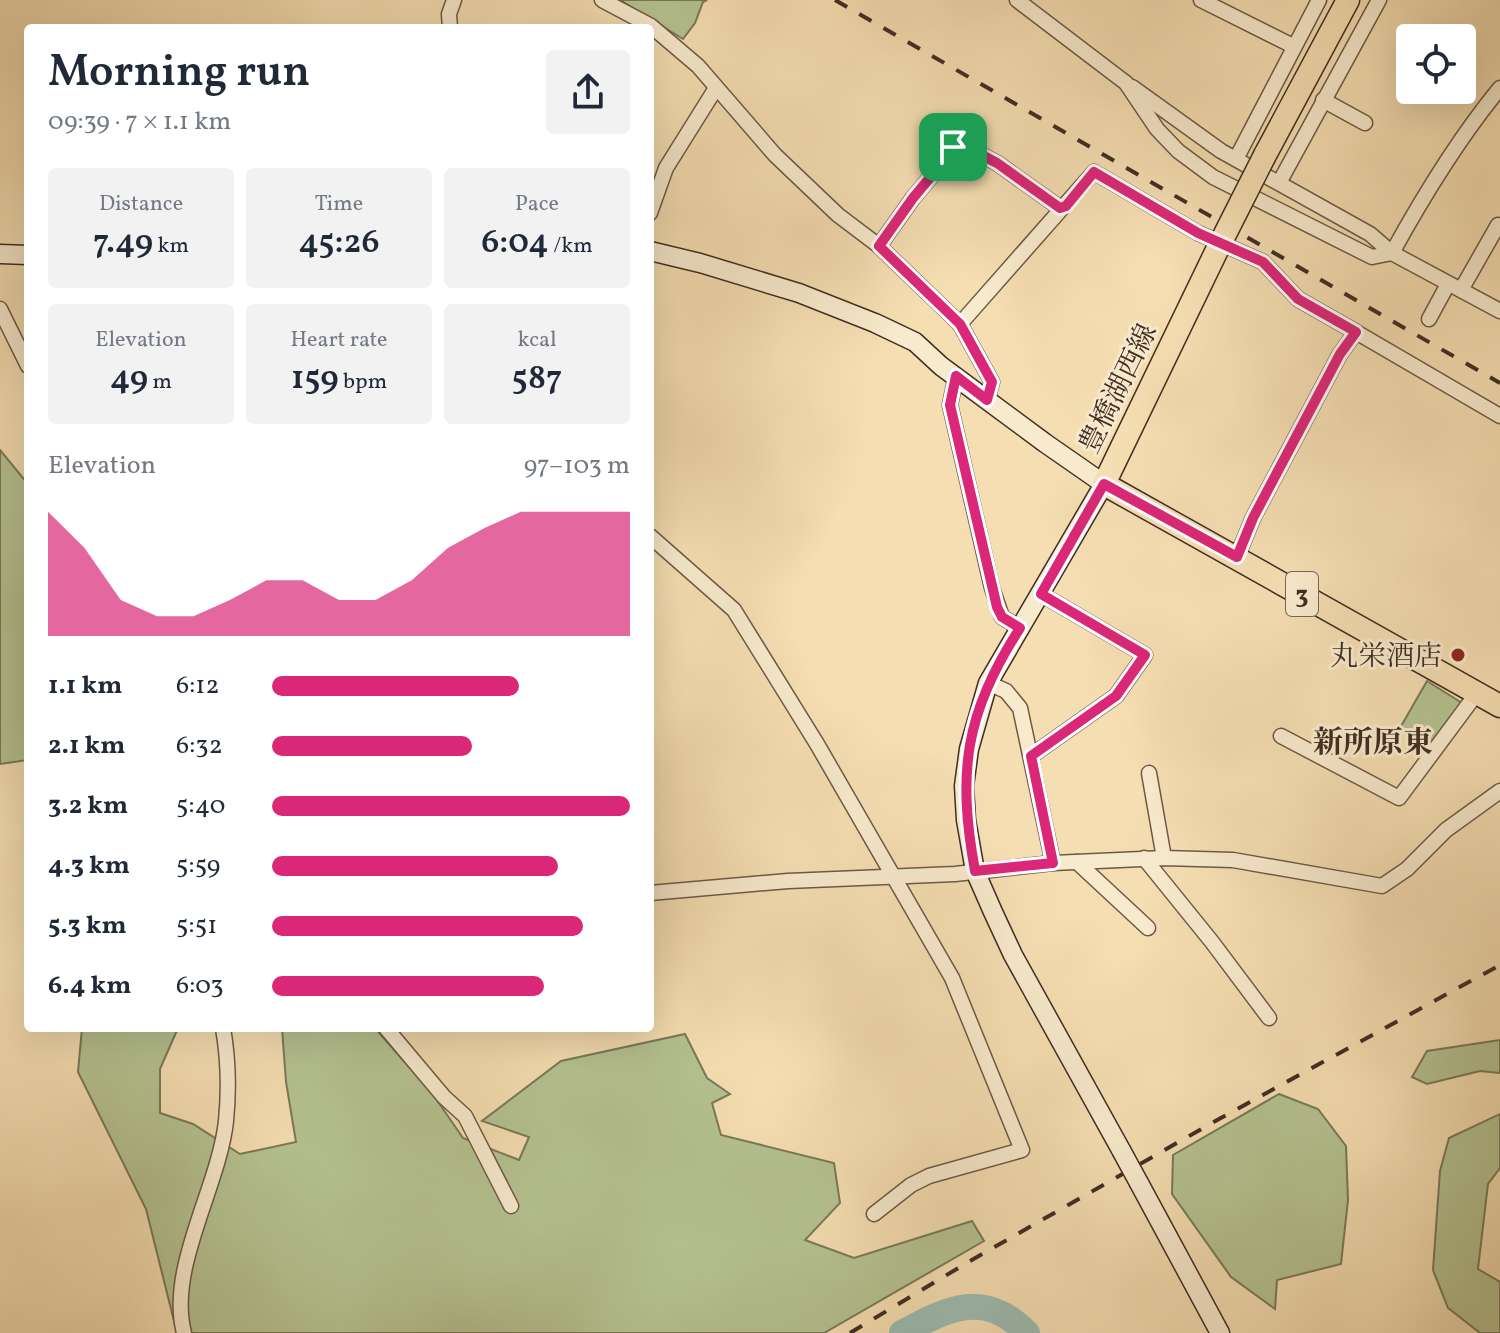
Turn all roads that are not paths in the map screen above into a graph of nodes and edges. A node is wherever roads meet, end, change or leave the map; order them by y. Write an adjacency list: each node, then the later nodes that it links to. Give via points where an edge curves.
1 (454, 0): 8 (street)
2 (602, 0): 9 (street)
3 (1017, 0): 12 (street)
4 (1201, 0): 11 (street)
5 (1319, 0): 11 (street)
6 (1348, 0): 37 (main road, 豊橋湖西線, bridge, via 1218,248)
7 (1379, 0): 15 (street)
8 (450, 24)
9 (647, 24)
10 (654, 29): 13 (street)
11 (1293, 46): 17 (street)
12 (1126, 83): 17 (street); 24 (street, via 1157,129 1213,177 1372,257)
13 (716, 88): 19 (street, via 666,168); 22 (street, via 785,165)
14 (1500, 88): 24 (street, via 1467,128)
15 (1323, 100): 16 (street); 18 (street)
16 (1365, 123)
17 (1236, 159): 18 (street)
18 (1279, 183): 24 (street, via 1370,234)
19 (654, 202)
20 (1060, 208): 22 (street, via 959,143); 31 (street); 32 (street, via 1094,172 1198,233 1263,262 1298,299)
21 (1498, 225): 27 (street)
22 (879, 246): 31 (street)
23 (654, 252): 34 (street, via 799,293 875,323 915,342)
24 (1392, 253): 27 (street)
25 (0, 254): 26 (street)
26 (24, 255)
27 (1454, 287): 29 (street); 30 (street)
28 (0, 309): 33 (street)
29 (1500, 311)
30 (1429, 319)
31 (960, 324): 35 (street, via 992,382)
32 (1356, 332): 36 (street); 39 (street, via 1253,518)
33 (24, 358)
34 (956, 376): 35 (street); 41 (street, via 950,405 997,607 1002,617)
35 (987, 400): 37 (street)
36 (1500, 416)
37 (1104, 484): 39 (main road, 豊橋湖西線 / 3); 40 (street)
38 (654, 540): 54 (street, via 734,610)
39 (1237, 557): 43 (main road, 豊橋湖西線 / 3)
40 (1041, 594): 41 (street); 46 (street, via 1145,655 1116,696)
41 (1020, 628): 42 (street)
42 (988, 683): 46 (street, via 1006,691 1020,708); 53 (street, via 964,786)
43 (1477, 693): 44 (main road, 豊橋湖西線 / 3); 45 (street, via 1399,798)
44 (1500, 706)
45 (1281, 736)
46 (1031, 756): 52 (street)
47 (1149, 773): 50 (street)
48 (1500, 791): 50 (street, via 1382,886 1233,860)
49 (1144, 858): 50 (street); 51 (street); 57 (street)
50 (1164, 858)
51 (1077, 862): 52 (street); 56 (street)
52 (1053, 863): 53 (street)
53 (975, 871): 54 (street); 63 (street, bridge, via 1013,955)
54 (893, 875): 55 (street); 61 (street, via 952,978 1022,1150 929,1176)
55 (654, 893)
56 (1148, 928)
57 (1269, 1018)
58 (224, 1032): 62 (street, via 226,1122 180,1289)
59 (389, 1032): 60 (street, via 465,1116)
60 (511, 1206)
61 (874, 1214)
62 (184, 1333)
63 (1220, 1333)

